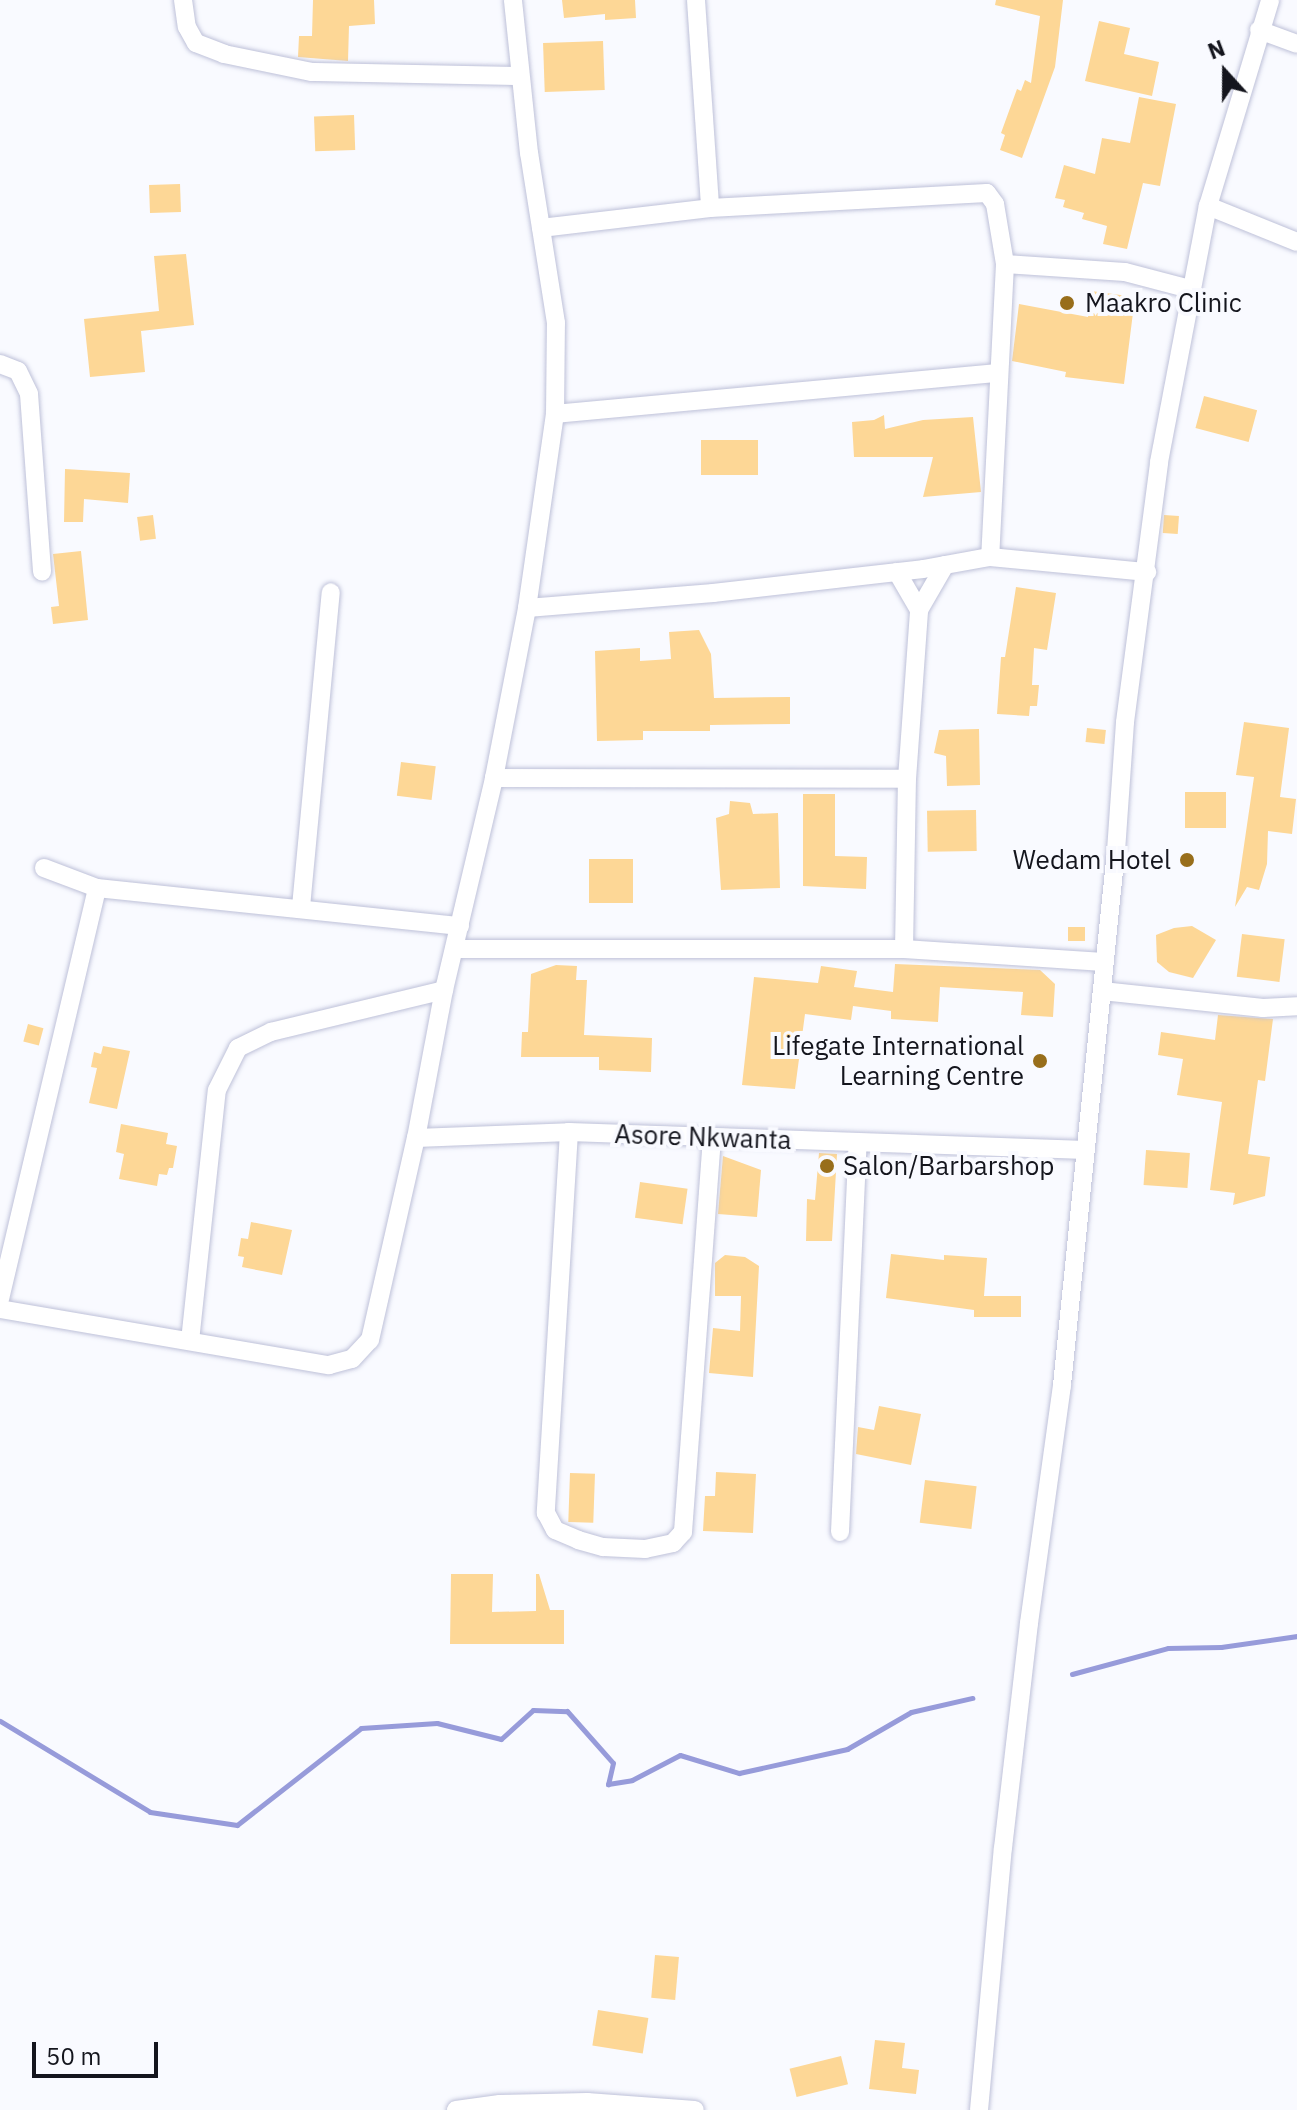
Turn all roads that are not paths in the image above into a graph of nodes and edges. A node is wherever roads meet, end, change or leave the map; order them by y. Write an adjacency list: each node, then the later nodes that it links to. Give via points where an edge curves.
1 (183, 0): 7 (street, via 196,43 224,54 312,72)
2 (513, 0): 7 (street)
3 (696, 0): 9 (street)
4 (1270, 0): 5 (street)
5 (1259, 30): 6 (street); 8 (street)
6 (1297, 44)
7 (519, 76): 10 (street)
8 (1208, 206): 11 (street); 13 (street)
9 (710, 208): 10 (street); 12 (street, via 987,193 995,204)
10 (541, 228): 16 (street, via 556,323)
11 (1297, 242)
12 (1005, 264): 13 (street, via 1125,272); 15 (street)
13 (1190, 289): 21 (street, via 1159,462)
14 (0, 364): 19 (street, via 18,371 29,394)
15 (997, 373): 16 (street); 17 (street)
16 (555, 414): 23 (street)
17 (990, 557): 18 (street); 21 (street)
18 (945, 565): 20 (street); 24 (street)
19 (42, 572)
20 (897, 572): 23 (street); 24 (street)
21 (1147, 572): 33 (street, via 1125,722)
22 (331, 592): 29 (street)
23 (527, 608): 25 (street)
24 (919, 610): 26 (street)
25 (494, 778): 26 (street); 30 (street)
26 (907, 779): 32 (street)
27 (44, 868): 28 (street)
28 (97, 888): 29 (street); 42 (street)
29 (301, 907): 30 (street)
30 (460, 926): 31 (street)
31 (454, 949): 32 (street); 34 (street)
32 (904, 949): 33 (street)
33 (1104, 962): 35 (street)
34 (444, 990): 39 (street); 44 (street, via 271,1032 238,1048 217,1090)
35 (1102, 991): 36 (street, via 1263,1008); 41 (street)
36 (1297, 1006)
37 (569, 1132): 38 (street, Asore Nkwanta); 38 (street, via 546,1513 555,1530 578,1540 645,1549 673,1543 683,1532); 39 (street, Asore Nkwanta)
38 (712, 1137): 40 (street, Asore Nkwanta)
39 (416, 1138): 44 (street, via 370,1340 363,1351 329,1365)
40 (858, 1143): 41 (street, Asore Nkwanta); 45 (street)
41 (1086, 1150): 48 (street, via 1003,1848)
42 (0, 1299)
43 (0, 1309): 44 (street)
44 (190, 1341)
45 (840, 1532)
46 (456, 2110): 47 (street, via 587,2102)
47 (695, 2110)
48 (979, 2110)

